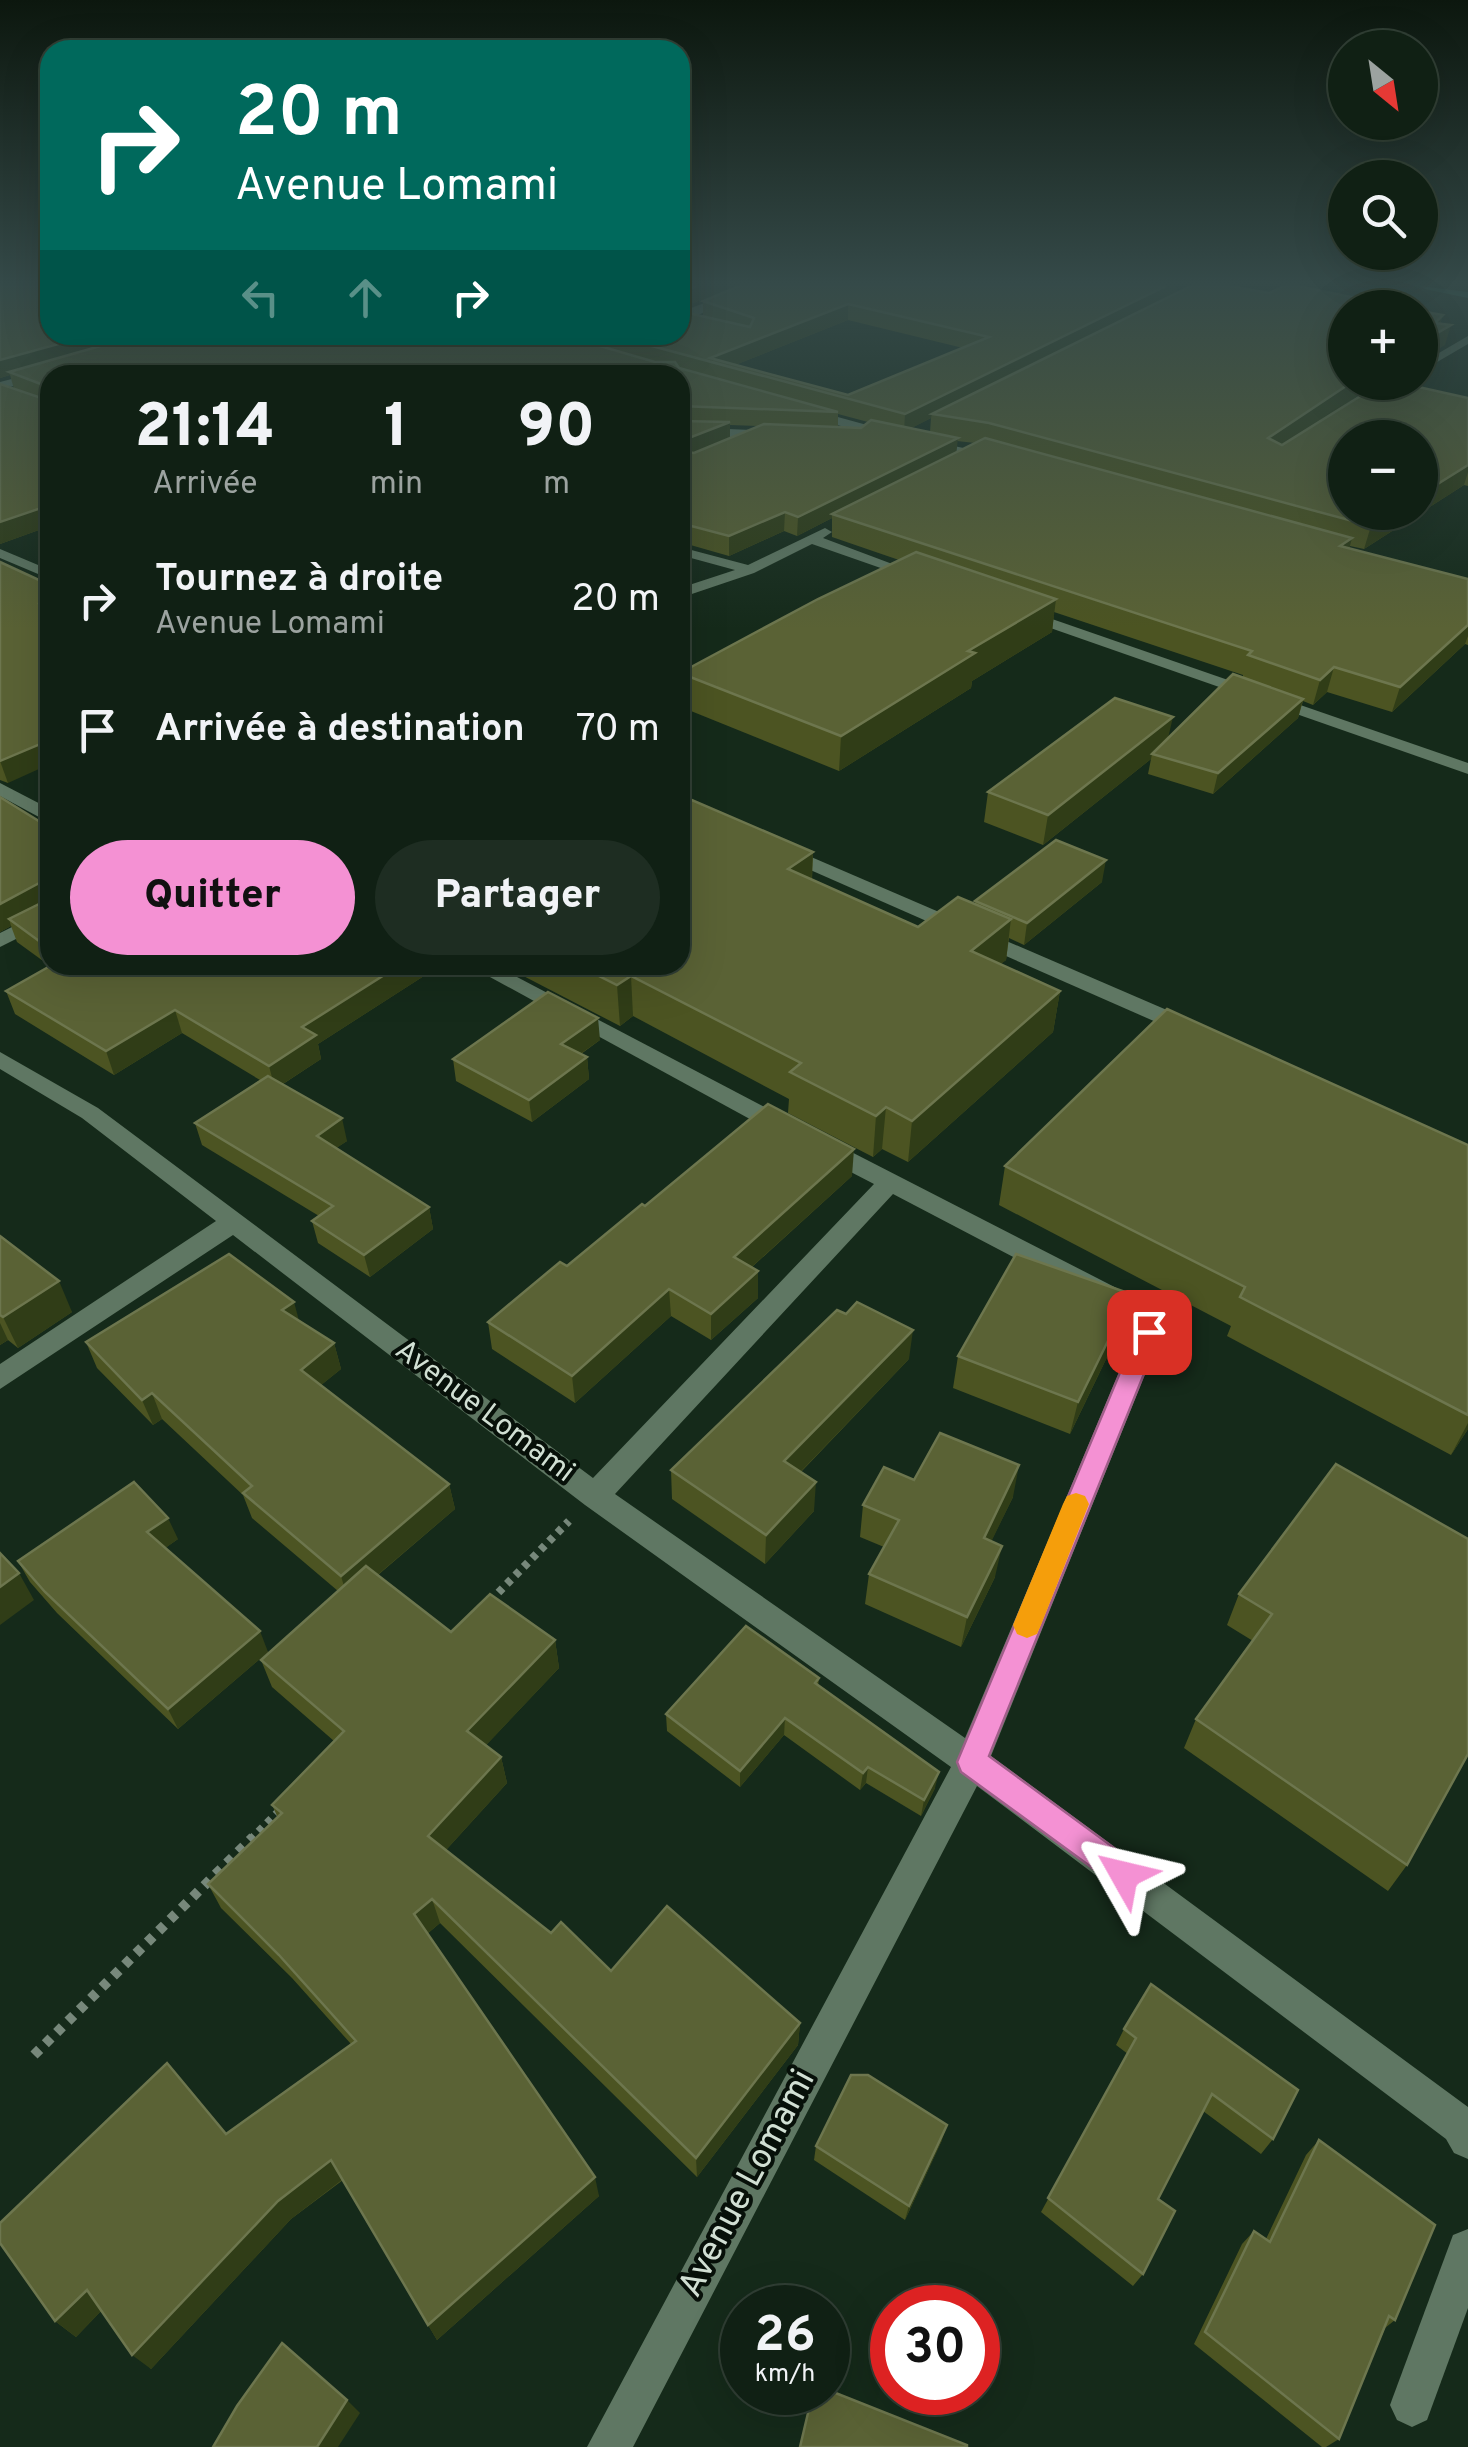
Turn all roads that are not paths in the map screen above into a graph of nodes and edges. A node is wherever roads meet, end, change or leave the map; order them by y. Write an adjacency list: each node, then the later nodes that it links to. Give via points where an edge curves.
1 (782, 406): 2 (street)
2 (816, 415): 3 (street); 9 (street)
3 (799, 422)
4 (690, 431): 7 (street)
5 (783, 432): 7 (street)
6 (924, 432): 9 (street)
7 (766, 434): 10 (street)
8 (836, 438): 9 (street)
9 (906, 440): 11 (street)
10 (730, 449)
11 (980, 452): 12 (street); 13 (street)
12 (1018, 462)
13 (947, 470)
14 (845, 522): 15 (street)
15 (811, 540): 20 (street); 23 (street)
16 (0, 553): 19 (street)
17 (690, 554): 20 (street)
18 (40, 558): 19 (street)
19 (24, 564): 21 (street); 22 (street)
20 (749, 570): 24 (street)
21 (40, 571)
22 (0, 573)
23 (943, 586)
24 (690, 590)
25 (999, 605): 26 (street)
26 (1468, 770)
27 (0, 788): 28 (street)
28 (40, 810)
29 (770, 845): 33 (street)
30 (40, 919): 31 (street)
31 (0, 940)
32 (497, 975): 35 (street)
33 (1216, 1040)
34 (0, 1059): 36 (street, Avenue Lomami, via 90,1113)
35 (890, 1182): 38 (street); 39 (street, Avenue Lomami, via 1126,1306 1147,1322 1149,1332)
36 (232, 1223): 37 (street); 38 (street, Avenue Lomami)
37 (0, 1378)
38 (595, 1496): 39 (street, Avenue Lomami)
39 (972, 1762): 40 (street, Avenue Lomami, via 1460,2125); 43 (street, Avenue Lomami)
40 (1468, 2139)
41 (1468, 2250): 42 (street)
42 (1412, 2406)
43 (609, 2447)

